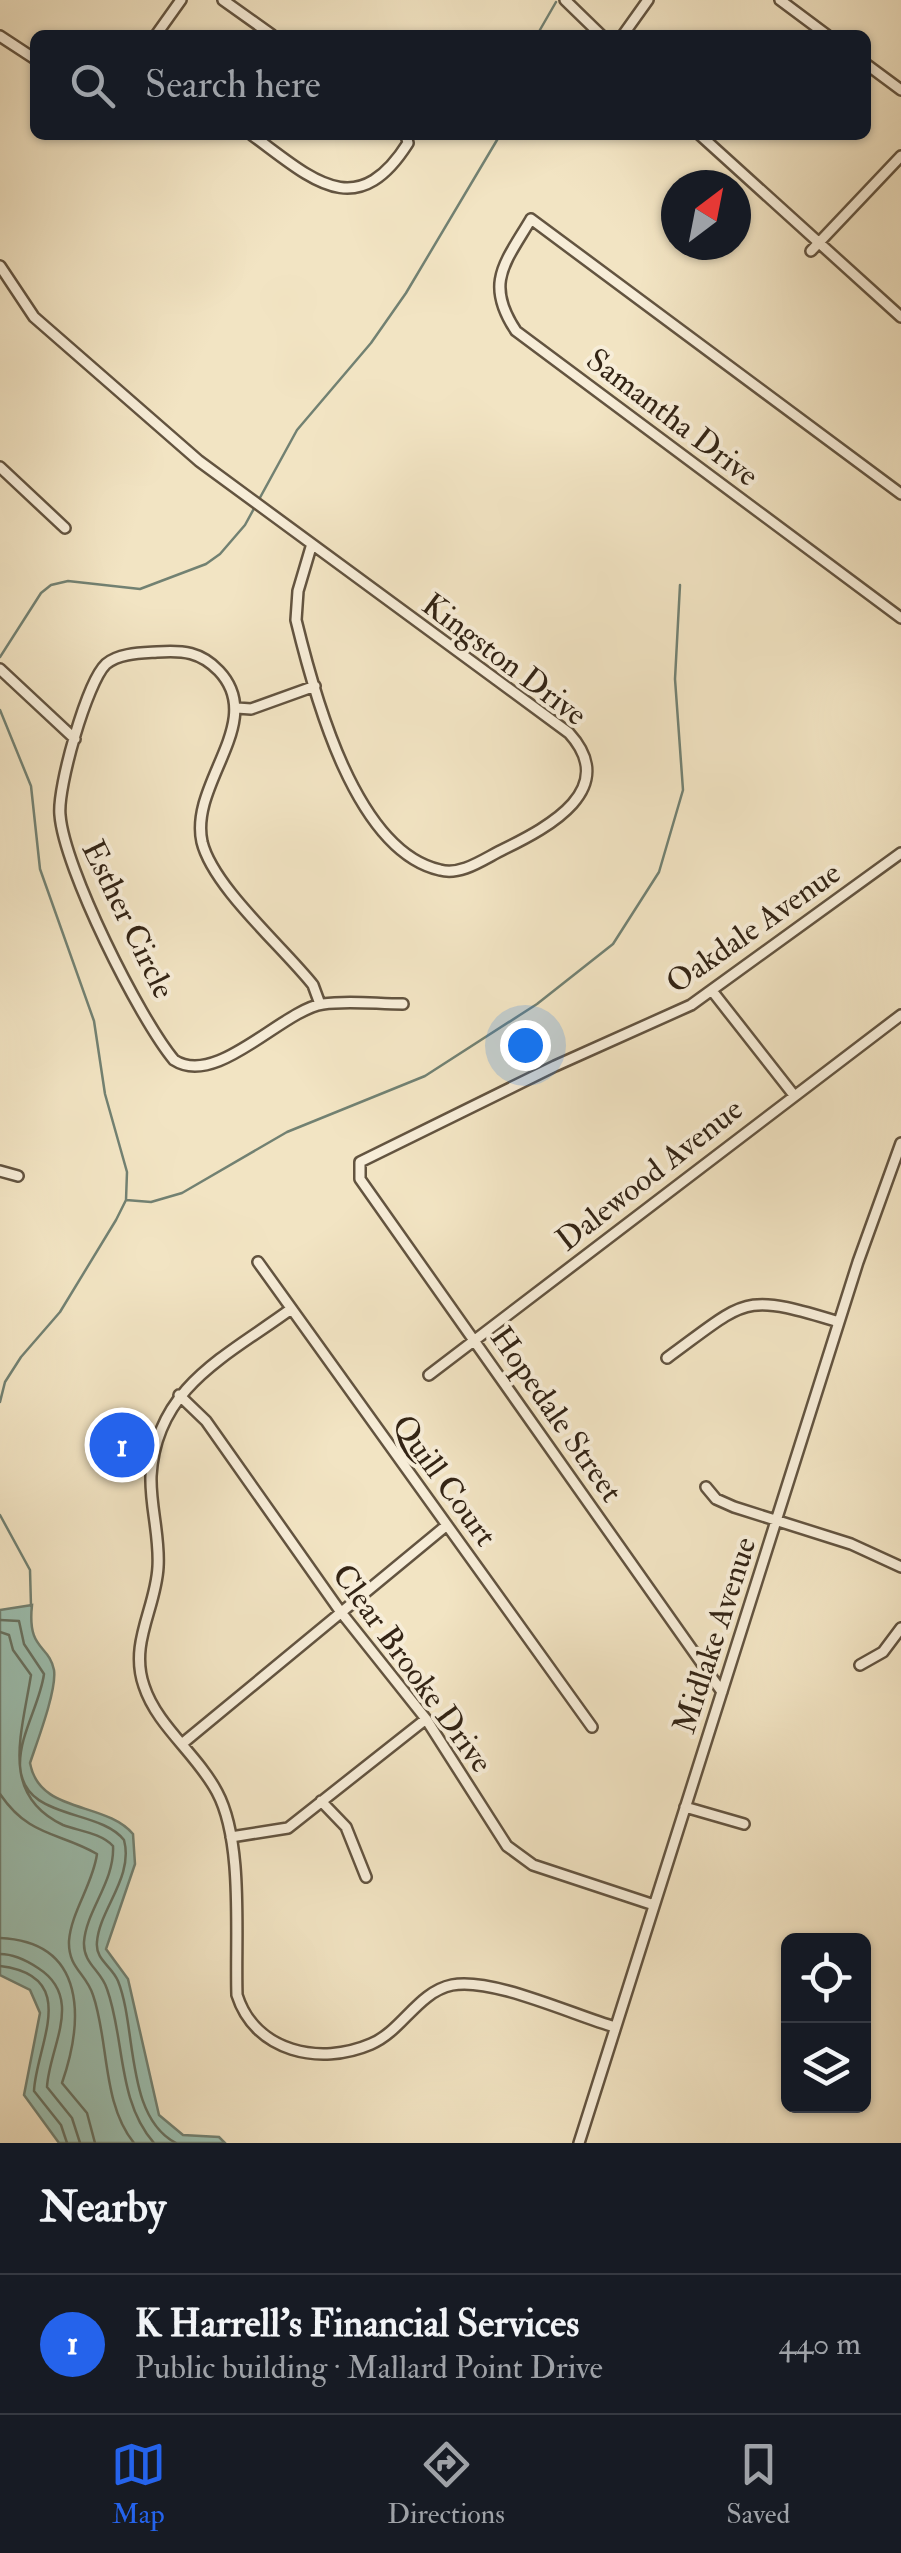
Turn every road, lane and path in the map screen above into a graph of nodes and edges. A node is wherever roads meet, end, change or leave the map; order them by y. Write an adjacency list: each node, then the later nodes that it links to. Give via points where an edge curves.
1 (181, 0): 6 (street)
2 (223, 0): 7 (street)
3 (565, 0): 8 (street)
4 (648, 0): 9 (street)
5 (780, 0): 10 (street)
6 (160, 30)
7 (265, 30)
8 (596, 30)
9 (627, 30)
10 (820, 30)
11 (0, 36): 12 (street)
12 (30, 56)
13 (871, 68): 14 (street)
14 (901, 90)
15 (259, 140): 16 (street, via 313,179 352,190 376,183)
16 (407, 140)
17 (705, 140): 19 (street)
18 (901, 156): 19 (street)
19 (814, 248): 21 (street)
20 (0, 266): 25 (street, Kingston Drive, via 20,301 62,345)
21 (901, 317)
22 (0, 466): 24 (street)
23 (901, 494): 26 (street, Samantha Drive, via 531,219 500,271 502,310 516,331)
24 (65, 528)
25 (311, 547): 28 (street, Kingston Drive, via 295,604); 28 (street, Kingston Drive, via 569,733 585,764 581,792 568,812 518,842 460,870 435,869 370,818)
26 (901, 618)
27 (0, 669): 30 (street)
28 (316, 686): 29 (street)
29 (238, 708): 30 (street, Esther Circle, via 230,684 202,656 182,650 133,654 101,671); 33 (street, via 206,797 203,843 225,882 313,984)
30 (74, 738): 33 (street, Esther Circle, via 60,798 65,849 174,1060 206,1065)
31 (901, 854): 32 (street, Oakdale Avenue)
32 (713, 992): 36 (street); 38 (street, Oakdale Avenue)
33 (320, 1004): 34 (street, Esther Circle)
34 (402, 1004)
35 (901, 1015): 36 (street, Dalewood Avenue)
36 (793, 1094): 44 (street, Dalewood Avenue)
37 (901, 1143): 43 (street, Midlake Avenue)
38 (360, 1162): 44 (street, Hopedale Street, via 360,1178)
39 (0, 1171): 40 (street)
40 (18, 1176)
41 (258, 1262): 42 (street, Quill Court)
42 (291, 1309): 47 (street); 50 (street, Quill Court)
43 (839, 1322): 45 (street, via 784,1305 746,1304); 49 (street, Midlake Avenue)
44 (475, 1341): 46 (street, Dalewood Avenue); 55 (street, Hopedale Street)
45 (667, 1358)
46 (429, 1375)
47 (179, 1395): 52 (street, Clear Brooke Drive, via 206,1420); 58 (street, via 158,1432 151,1473 158,1570 139,1663 160,1717)
48 (706, 1487): 49 (street, via 723,1503)
49 (777, 1521): 51 (street); 55 (street, Midlake Avenue)
50 (447, 1525): 52 (street); 57 (street, Quill Court)
51 (901, 1568)
52 (340, 1611): 56 (street, Clear Brooke Drive); 58 (street)
53 (901, 1628): 54 (street, via 883,1652)
54 (860, 1666)
55 (722, 1692): 60 (street, Midlake Avenue)
56 (426, 1718): 59 (street); 64 (street, Clear Brooke Drive, via 521,1858)
57 (592, 1727)
58 (184, 1743): 62 (street, via 219,1795)
59 (321, 1801): 62 (street, via 277,1833); 63 (street, via 346,1827)
60 (685, 1807): 61 (street); 64 (street, Midlake Avenue)
61 (744, 1824)
62 (230, 1838): 65 (street, via 237,1995 260,2034 282,2048 306,2053 371,2044 434,1991 453,1985 480,1984)
63 (366, 1877)
64 (654, 1906): 65 (street, Midlake Avenue)
65 (615, 2028): 66 (street, Midlake Avenue)
66 (578, 2143)

